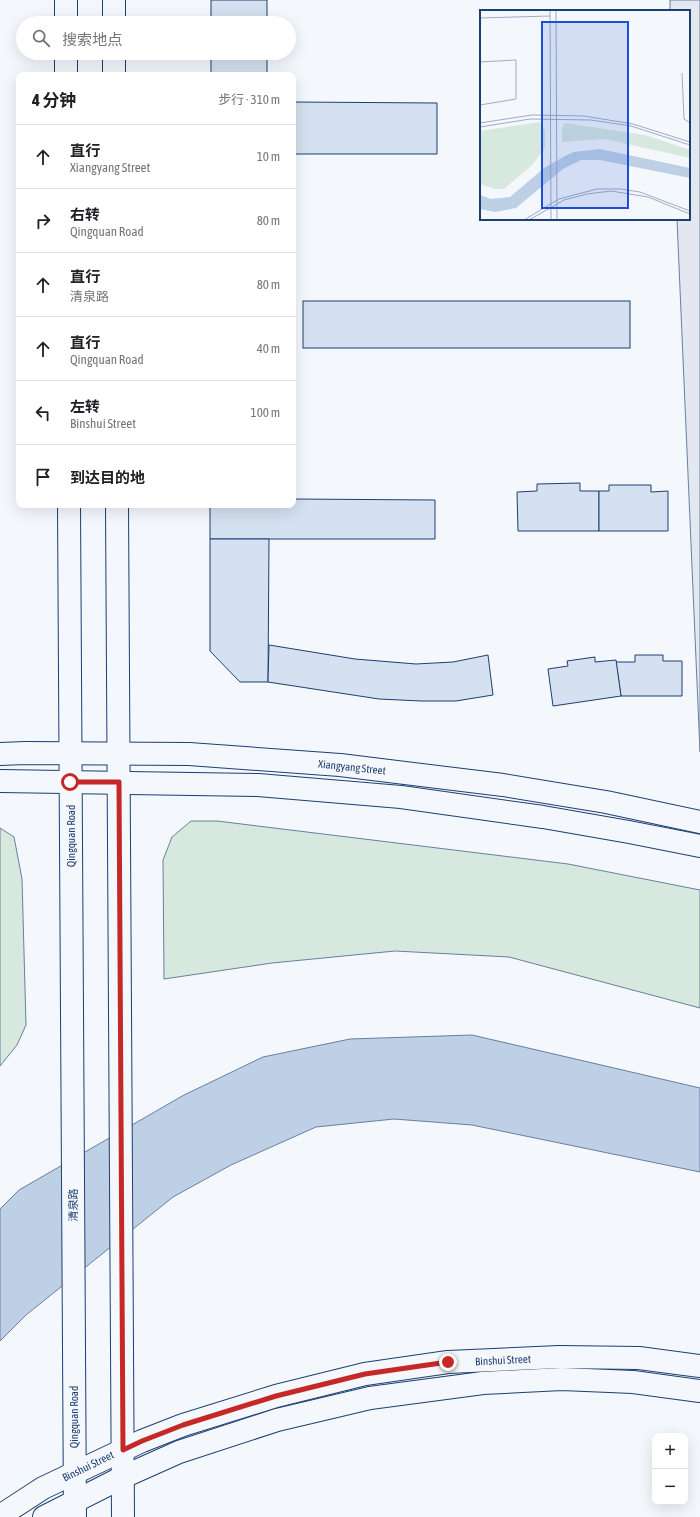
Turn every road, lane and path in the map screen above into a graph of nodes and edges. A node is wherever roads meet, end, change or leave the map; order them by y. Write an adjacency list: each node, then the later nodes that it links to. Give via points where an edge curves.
1 (66, 0): 3 (street)
2 (114, 0): 4 (street)
3 (66, 16)
4 (114, 16)
5 (66, 60): 7 (street)
6 (114, 60): 8 (street)
7 (66, 72)
8 (114, 72)
9 (69, 508): 11 (street, Qingquan Road)
10 (117, 508): 13 (street)
11 (70, 753): 12 (street, Xiangyang Street); 13 (street, Xiangyang Street); 15 (street, Qingquan Road)
12 (0, 754)
13 (118, 754): 16 (street); 17 (street, Xiangyang Street, via 189,754 340,765 503,785 606,802)
14 (0, 781): 15 (street)
15 (70, 782): 16 (street); 19 (street, Qingquan Road)
16 (119, 782): 18 (street, via 258,785 401,797 543,817); 23 (street)
17 (700, 822)
18 (700, 846)
19 (72, 1070): 20 (street, 清泉路)
20 (74, 1340): 24 (street, Qingquan Road)
21 (700, 1366): 23 (street, Binshui Street, via 639,1358 559,1357 448,1362 365,1374 276,1396 183,1425)
22 (700, 1391): 25 (street, Binshui Street, via 633,1382 562,1379 483,1383 370,1398 277,1420 179,1452)
23 (123, 1450): 24 (street, Binshui Street); 25 (street)
24 (74, 1473): 26 (street, Qingquan Road); 27 (street, Binshui Street, via 43,1488)
25 (123, 1477): 26 (street, Binshui Street); 29 (street)
26 (75, 1509): 28 (street, Binshui Street)
27 (0, 1516)
28 (44, 1517)
29 (123, 1517)

